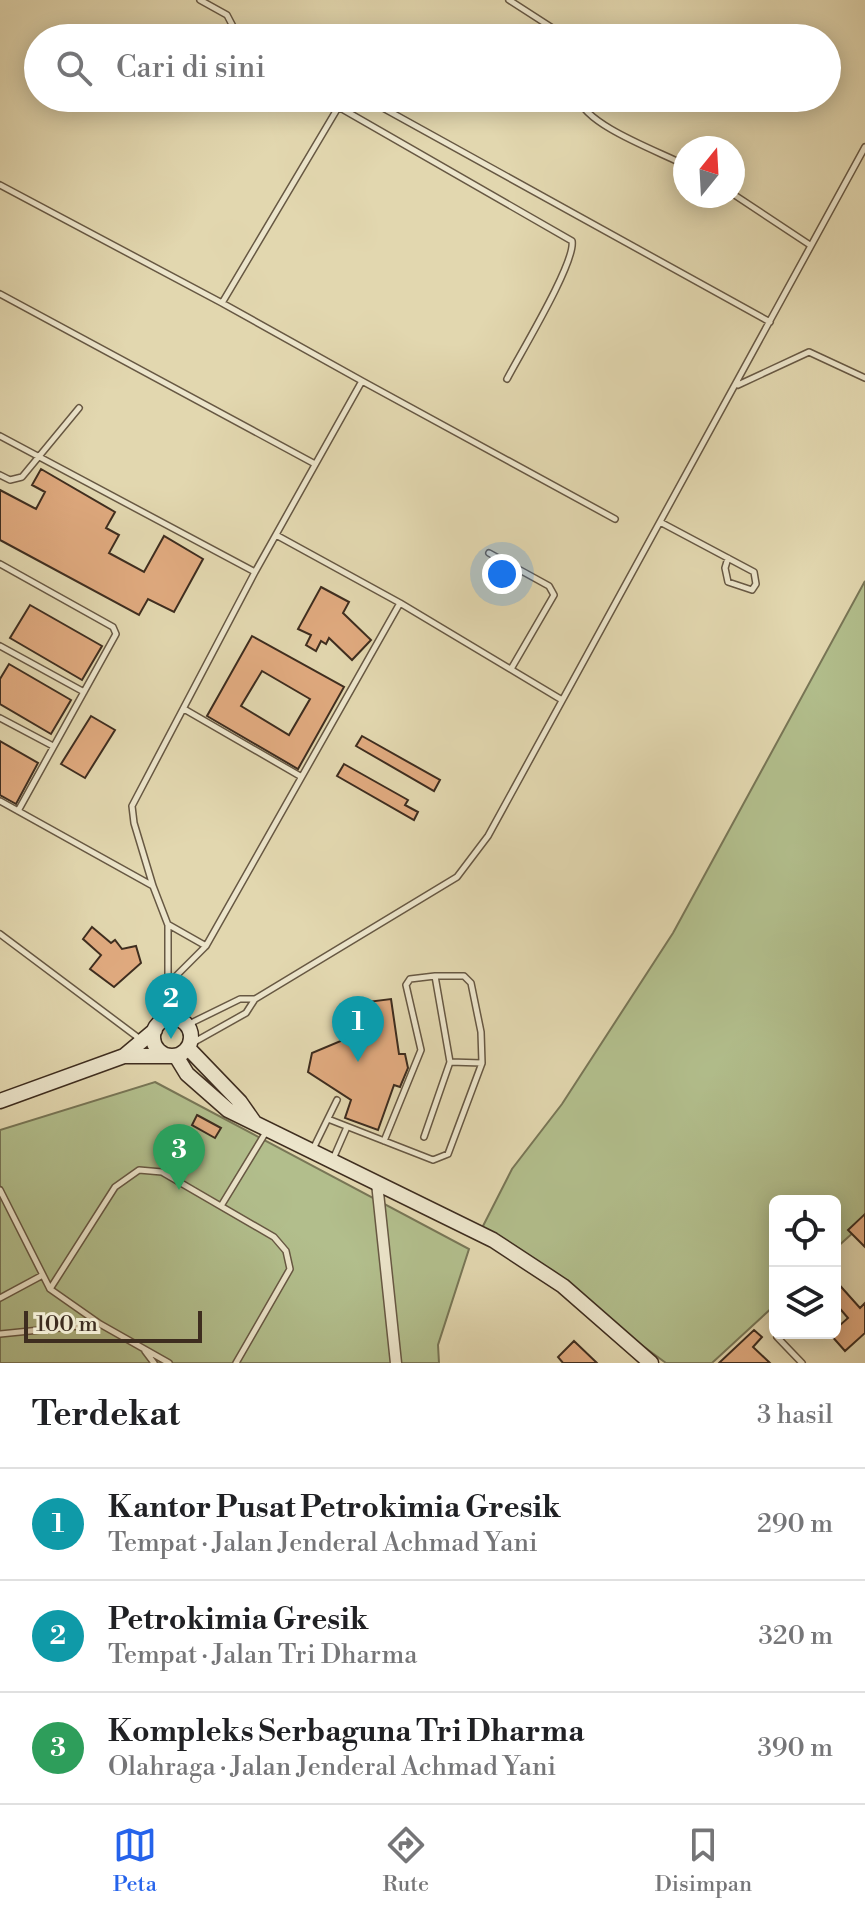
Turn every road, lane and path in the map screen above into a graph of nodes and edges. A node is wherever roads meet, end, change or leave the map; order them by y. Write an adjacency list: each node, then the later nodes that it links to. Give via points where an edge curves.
1 (200, 0): 4 (lane)
2 (219, 0): 4 (lane)
3 (509, 0): 6 (lane)
4 (214, 8): 5 (lane)
5 (232, 24)
6 (546, 24)
7 (335, 112): 17 (lane)
8 (349, 112): 20 (lane, via 572,241 561,279)
9 (390, 112): 18 (lane)
10 (586, 112): 12 (lane)
11 (865, 147): 15 (lane)
12 (673, 159)
13 (0, 185): 17 (lane)
14 (745, 202): 15 (lane)
15 (810, 245): 18 (lane)
16 (0, 294): 26 (lane)
17 (222, 303): 21 (lane)
18 (770, 322): 22 (lane)
19 (865, 378): 22 (lane, via 813,352)
20 (507, 379)
21 (362, 381): 26 (lane); 28 (lane)
22 (737, 385): 29 (lane)
23 (79, 408): 25 (lane)
24 (0, 436): 25 (lane)
25 (38, 455): 27 (lane, via 22,477 10,480); 34 (lane)
26 (315, 464): 30 (lane)
27 (0, 475)
28 (615, 519)
29 (660, 522): 32 (lane); 39 (lane)
30 (276, 535): 34 (lane); 35 (lane)
31 (489, 553): 37 (lane, via 549,586 554,595)
32 (728, 558): 32 (lane, via 755,573 752,590 728,582)
33 (0, 564): 38 (lane, via 115,630 115,639)
34 (255, 572): 40 (lane)
35 (400, 603): 37 (lane); 43 (lane)
36 (0, 646): 38 (lane)
37 (511, 669): 39 (lane)
38 (84, 692): 42 (lane)
39 (562, 700): 52 (lane, via 488,836 457,877)
40 (184, 709): 43 (lane); 46 (lane, via 132,806)
41 (0, 718): 42 (lane)
42 (53, 746): 45 (lane)
43 (300, 776): 49 (lane)
44 (0, 801): 45 (lane)
45 (18, 811): 46 (lane)
46 (153, 886): 47 (lane)
47 (168, 925): 49 (lane); 51 (lane)
48 (0, 934): 55 (lane)
49 (206, 946): 51 (lane)
50 (435, 976): 58 (lane); 59 (lane, via 458,974 471,983); 66 (lane, via 410,979 406,985 421,1050)
51 (168, 984): 54 (lane)
52 (255, 999): 53 (lane, via 240,999); 56 (lane, via 246,1013)
53 (187, 1025): 54 (main road, via 173,1018); 56 (main road, via 191,1035)
54 (159, 1026): 55 (main road); 56 (main road, via 156,1046)
55 (143, 1041): 57 (main road)
56 (181, 1051): 57 (main road); 63 (main road)
57 (124, 1056): 61 (main road)
58 (450, 1062): 59 (lane); 65 (lane)
59 (482, 1063): 66 (lane, via 448,1154 433,1160)
60 (337, 1100): 62 (lane)
61 (0, 1101)
62 (328, 1119): 64 (lane); 67 (lane)
63 (261, 1126): 67 (main road); 71 (lane)
64 (347, 1127): 66 (lane); 68 (lane)
65 (424, 1137)
66 (384, 1141)
67 (312, 1150): 68 (main road)
68 (332, 1160): 69 (main road)
69 (377, 1183): 82 (street); 83 (main road, via 493,1240 563,1286)
70 (0, 1190): 72 (lane)
71 (221, 1206): 73 (lane, via 162,1172 133,1173 115,1187); 81 (lane, via 274,1237 290,1265)
72 (41, 1276): 73 (lane); 74 (lane)
73 (50, 1289): 75 (lane)
74 (0, 1298)
75 (100, 1324): 76 (lane); 78 (lane)
76 (0, 1334)
77 (779, 1339): 84 (lane)
78 (144, 1349): 79 (lane); 80 (lane)
79 (154, 1363)
80 (169, 1363)
81 (236, 1363)
82 (396, 1363)
83 (651, 1363)
84 (802, 1363)

